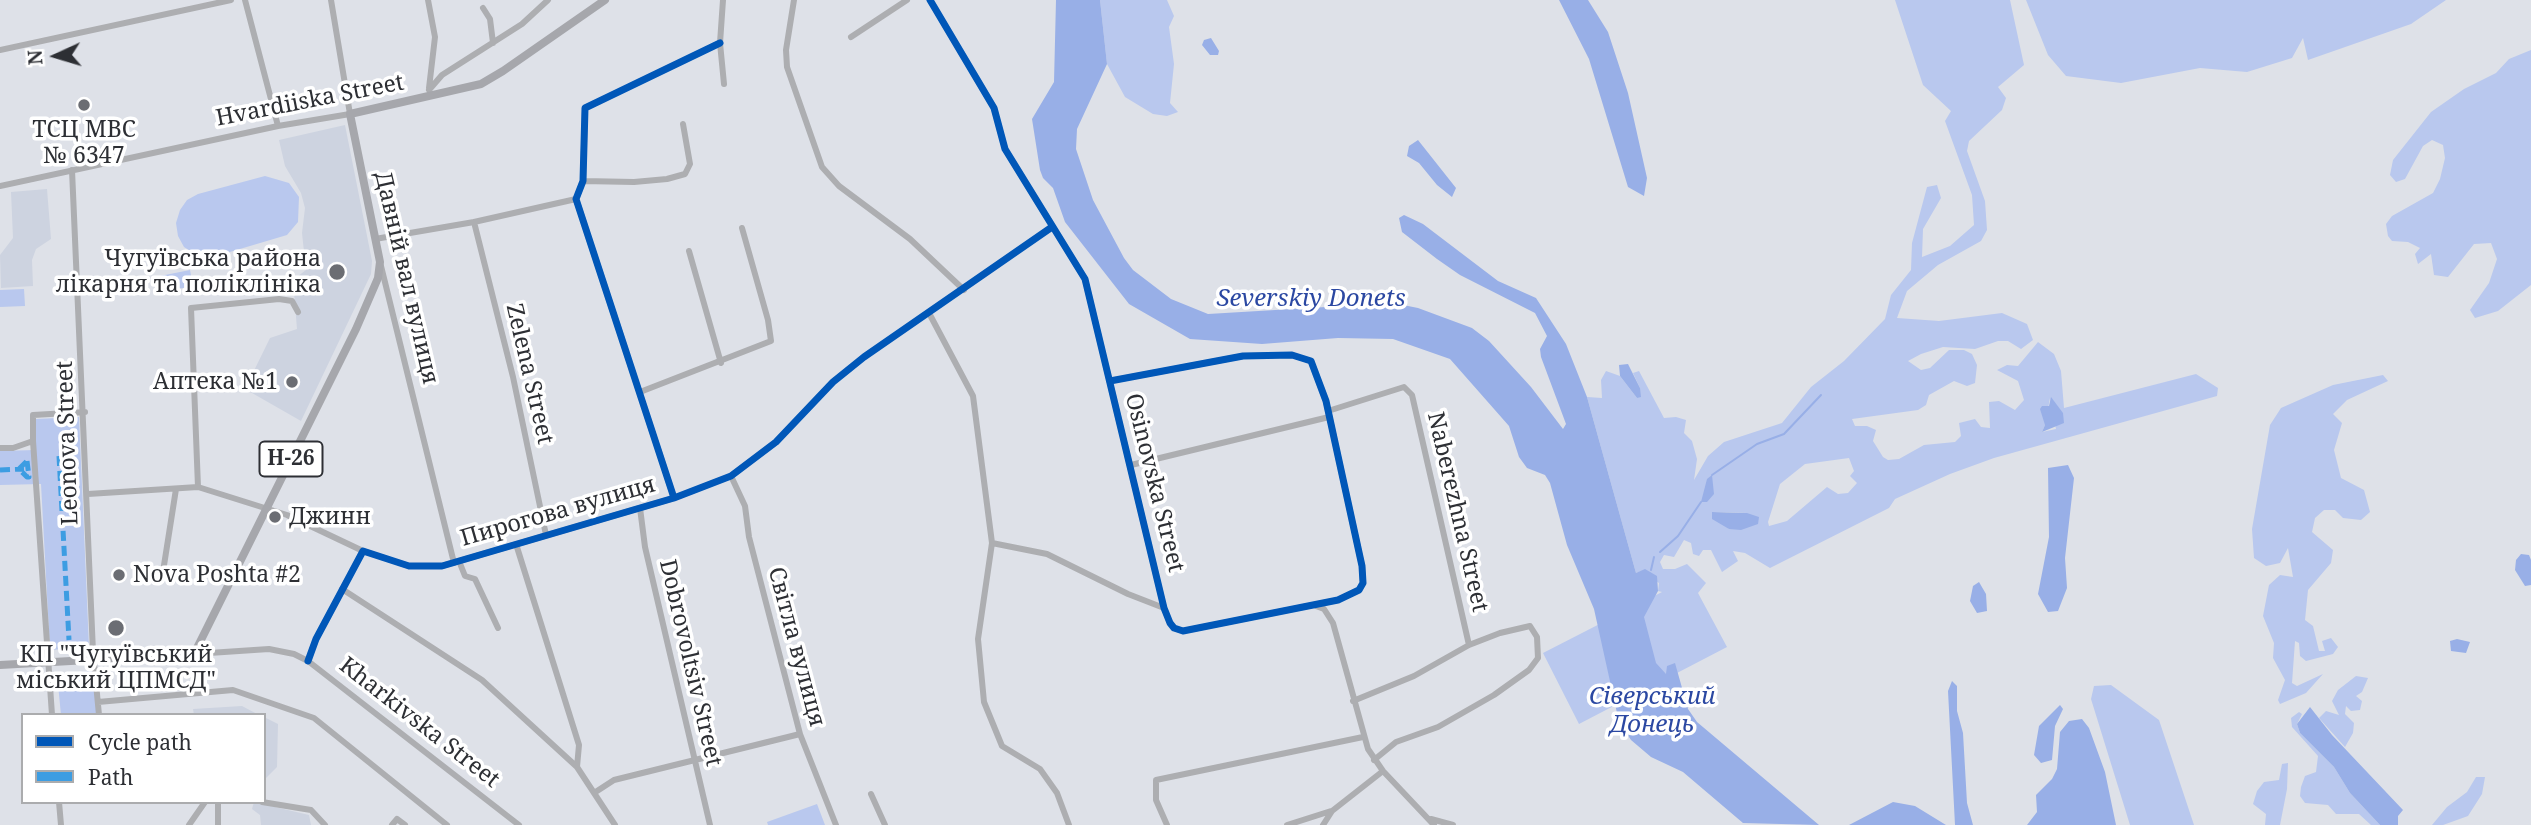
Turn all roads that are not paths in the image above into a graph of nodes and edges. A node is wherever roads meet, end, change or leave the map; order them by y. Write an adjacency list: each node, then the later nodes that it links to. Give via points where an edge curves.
1 (231, 0): 15 (street)
2 (245, 0): 20 (street)
3 (331, 0): 18 (street, Давній вал вулиця)
4 (428, 0): 17 (street, via 435,37)
5 (605, 0): 17 (main road, Hvardiiska Street, via 492,78 469,88)
6 (723, 0): 14 (street)
7 (794, 0): 31 (street, via 787,67 822,167)
8 (907, 0): 12 (street)
9 (930, 0): 26 (street, Osinovska Street, via 994,107 1005,149)
10 (547, 2): 13 (street)
11 (483, 8): 13 (street, via 490,19)
12 (850, 37)
13 (493, 43): 17 (street, via 442,75)
14 (720, 43): 16 (street); 22 (street, via 587,105)
15 (0, 50)
16 (724, 84)
17 (429, 94): 18 (main road, Hvardiiska Street)
18 (350, 114): 20 (street, Hvardiiska Street); 28 (main road, Давній вал вулиця / Н-26)
19 (683, 124): 22 (street, via 690,164 685,174 667,180)
20 (278, 126): 21 (street, Hvardiiska Street)
21 (72, 170): 23 (street, Hvardiiska Street); 37 (street, Leonova Street)
22 (583, 181): 24 (street)
23 (0, 186)
24 (576, 199): 25 (street); 36 (street)
25 (474, 222): 28 (street); 49 (street, Zelena Street)
26 (1052, 227): 31 (street, Пирогова вулиця); 35 (street, Osinovska Street, via 1085,279)
27 (742, 228): 34 (street, via 772,337 765,345)
28 (375, 239): 30 (main road, Давній вал вулиця / Н-26)
29 (689, 251): 34 (street)
30 (380, 261): 47 (main road, Н-26, via 372,296); 53 (street, Давній вал вулиця)
31 (964, 290): 33 (street, Пирогова вулиця)
32 (298, 312): 43 (street, via 292,301 279,299 191,308)
33 (929, 313): 42 (street, Пирогова вулиця, via 833,382 776,442); 50 (street, via 973,396)
34 (721, 363): 36 (street)
35 (1110, 381): 38 (street, via 1243,356 1292,355 1311,361); 41 (street, Osinovska Street)
36 (640, 392): 46 (street)
37 (85, 412): 39 (street, via 33,415); 45 (street, Leonova Street)
38 (1329, 414): 41 (street, Naberezhna Street); 56 (street, via 1363,576 1360,590); 61 (street, Naberezhna Street, via 1404,387 1412,395)
39 (33, 441): 40 (street); 65 (street, Leonova Street)
40 (0, 448)
41 (1131, 465): 58 (street, Osinovska Street)
42 (731, 476): 46 (street, Пирогова вулиця); 71 (street, Світла вулиця, via 745,506)
43 (198, 487): 44 (street); 47 (street, Пирогова вулиця)
44 (176, 489): 45 (street); 54 (street)
45 (88, 494): 63 (street, Leonova Street)
46 (674, 498): 48 (street, Пирогова вулиця)
47 (268, 508): 52 (street, Пирогова вулиця); 62 (main road, Н-26)
48 (640, 508): 49 (street, Пирогова вулиця); 73 (street, Dobrovoltsiv Street, via 645,547)
49 (546, 534): 51 (street, Пирогова вулиця)
50 (992, 543): 58 (street, via 1047,554); 97 (street, via 978,639 984,702 1002,746 1040,769 1057,793)
51 (516, 544): 53 (street, Пирогова вулиця); 75 (street, via 579,745)
52 (363, 551): 53 (street, Пирогова вулиця, via 409,566); 55 (street)
53 (457, 562): 60 (street, via 465,576 475,579)
54 (162, 578)
55 (342, 589): 64 (street); 75 (street, via 482,680)
56 (1338, 600): 57 (street); 59 (street)
57 (1312, 606): 58 (street, Osinovska Street, via 1183,631 1174,628); 59 (street)
58 (1164, 608)
59 (1329, 615): 68 (street)
60 (498, 628)
61 (1469, 645): 68 (street, via 1414,676); 74 (street, via 1531,626 1538,658 1494,695 1438,727 1396,742)
62 (194, 654): 63 (main road, Kharkivska Street); 64 (street, Kharkivska Street, via 269,649)
63 (94, 660): 65 (main road, Kharkivska Street); 67 (street, Leonova Street)
64 (308, 661): 92 (street, Kharkivska Street)
65 (48, 663): 66 (main road, Kharkivska Street); 69 (street, Leonova Street)
66 (0, 665)
67 (98, 702): 70 (street, Leonova Street); 91 (street, via 233,690 314,718)
68 (1353, 702): 72 (street)
69 (52, 713)
70 (99, 713)
71 (800, 734): 73 (street); 95 (street, Світла вулиця)
72 (1363, 737): 74 (street); 98 (street, via 1156,780 1156,800)
73 (696, 760): 77 (street, via 614,780); 94 (street, Dobrovoltsiv Street)
74 (1374, 760): 76 (street)
75 (577, 767): 77 (street)
76 (1382, 771): 83 (street); 84 (street)
77 (594, 793): 93 (street)
78 (871, 794): 96 (street)
79 (266, 803): 88 (street, via 311,810)
80 (59, 804): 85 (street)
81 (204, 804): 86 (street)
82 (218, 804): 87 (street)
83 (1332, 811): 99 (street); 100 (street)
84 (1428, 818): 101 (street); 102 (street)
85 (61, 825)
86 (189, 825)
87 (218, 825)
88 (325, 825)
89 (392, 825): 90 (street, via 397,819)
90 (405, 825)
91 (447, 825)
92 (519, 825)
93 (615, 825)
94 (710, 825)
95 (836, 825)
96 (885, 825)
97 (1069, 825)
98 (1167, 825)
99 (1287, 825)
100 (1323, 825)
101 (1434, 825)
102 (1453, 825)

